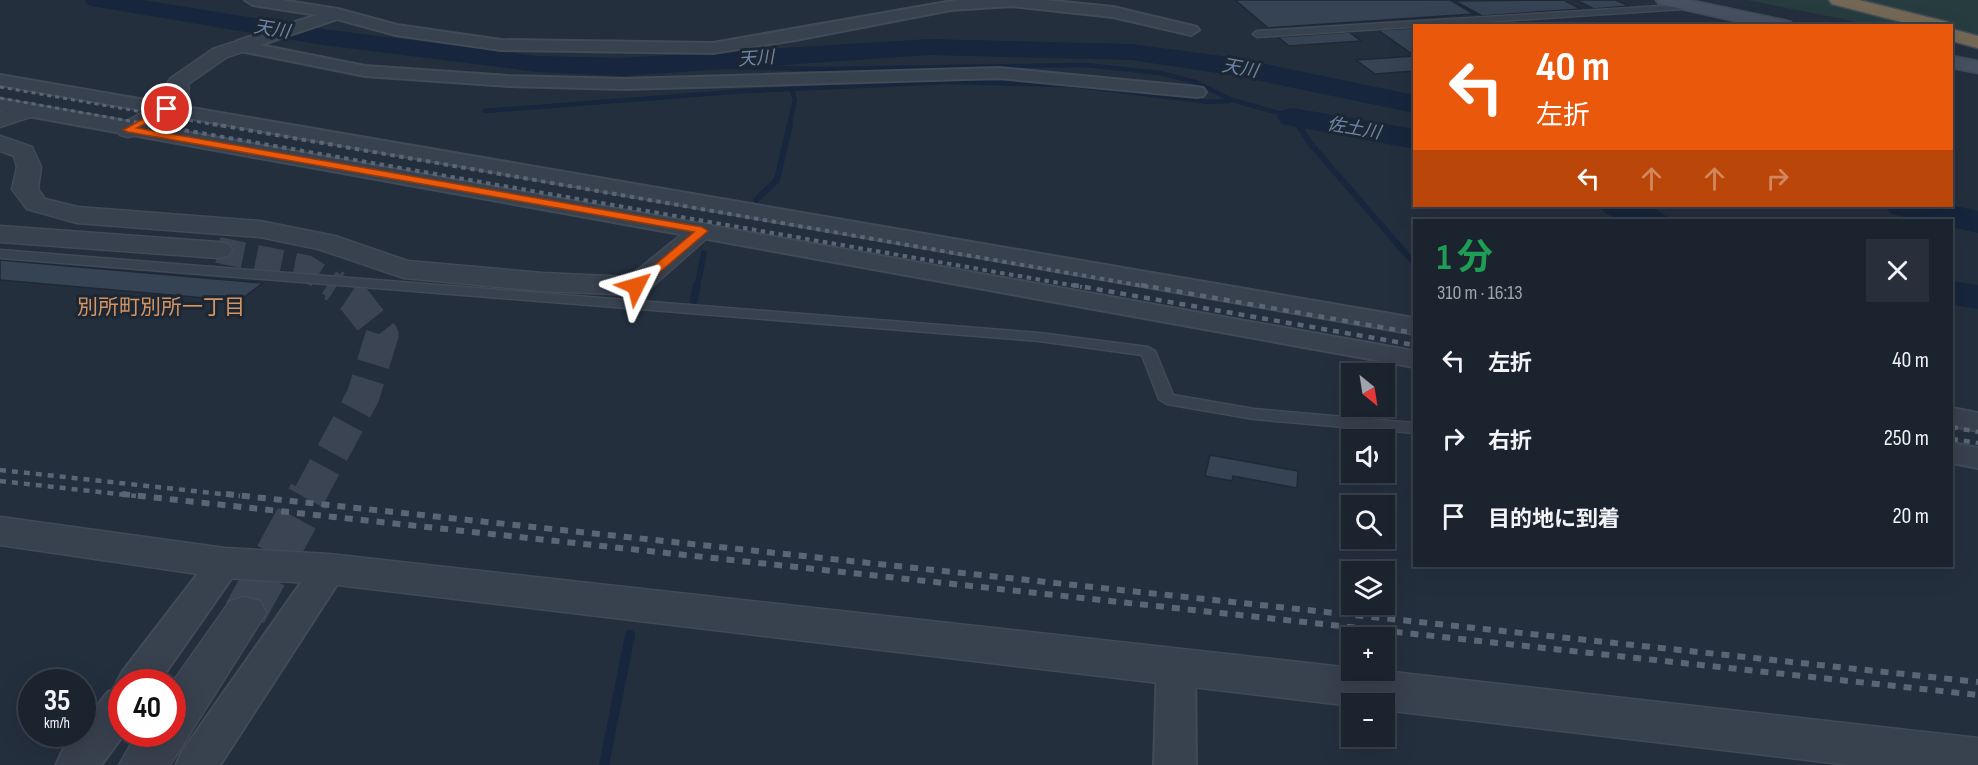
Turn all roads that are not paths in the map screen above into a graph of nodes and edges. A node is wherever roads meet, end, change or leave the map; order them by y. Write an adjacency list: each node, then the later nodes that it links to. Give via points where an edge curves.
1 (254, 0): 5 (street)
2 (1665, 0): 4 (main road)
3 (1830, 1): 9 (highway); 10 (highway)
4 (1694, 6): 6 (lane); 8 (main road)
5 (332, 16): 12 (street, via 501,45 630,49 714,48 951,5 1011,1 1113,12); 17 (street)
6 (1413, 24)
7 (1413, 24): 13 (lane)
8 (1775, 24)
9 (1907, 24)
10 (1932, 24)
11 (1953, 28): 15 (highway)
12 (1191, 30)
13 (1257, 34)
14 (1953, 35): 16 (highway)
15 (1978, 35)
16 (1978, 42)
17 (248, 43): 21 (street, via 365,71 509,81 668,83 999,73); 23 (street, via 220,53 178,82 178,101)
18 (1953, 62): 19 (main road)
19 (1978, 68)
20 (0, 80): 23 (street)
21 (1197, 92)
22 (0, 105): 24 (street)
23 (167, 109): 26 (street); 32 (street)
24 (28, 110): 25 (street); 26 (street)
25 (0, 120)
26 (128, 130): 28 (street)
27 (0, 143): 28 (street, via 24,152 29,167 25,189 36,204 77,215 260,229 325,242 404,269 636,286)
28 (702, 231): 33 (street)
29 (0, 234): 30 (street)
30 (218, 250)
31 (0, 254): 36 (lane, via 1040,337 1148,351 1167,399 1254,414)
32 (1413, 326)
33 (1413, 359)
34 (1953, 417): 35 (street)
35 (1978, 422)
36 (1413, 428)
37 (1953, 453): 38 (street)
38 (1978, 458)
39 (0, 531): 40 (street)
40 (225, 563): 41 (street); 44 (street)
41 (329, 569): 43 (street); 52 (street)
42 (245, 613): 45 (street)
43 (1176, 666): 48 (street); 53 (street)
44 (147, 669)
45 (186, 700)
46 (108, 723): 50 (street)
47 (155, 747): 51 (street)
48 (1832, 753): 49 (street)
49 (1978, 759)
50 (77, 765)
51 (143, 765)
52 (197, 765)
53 (1175, 765)

